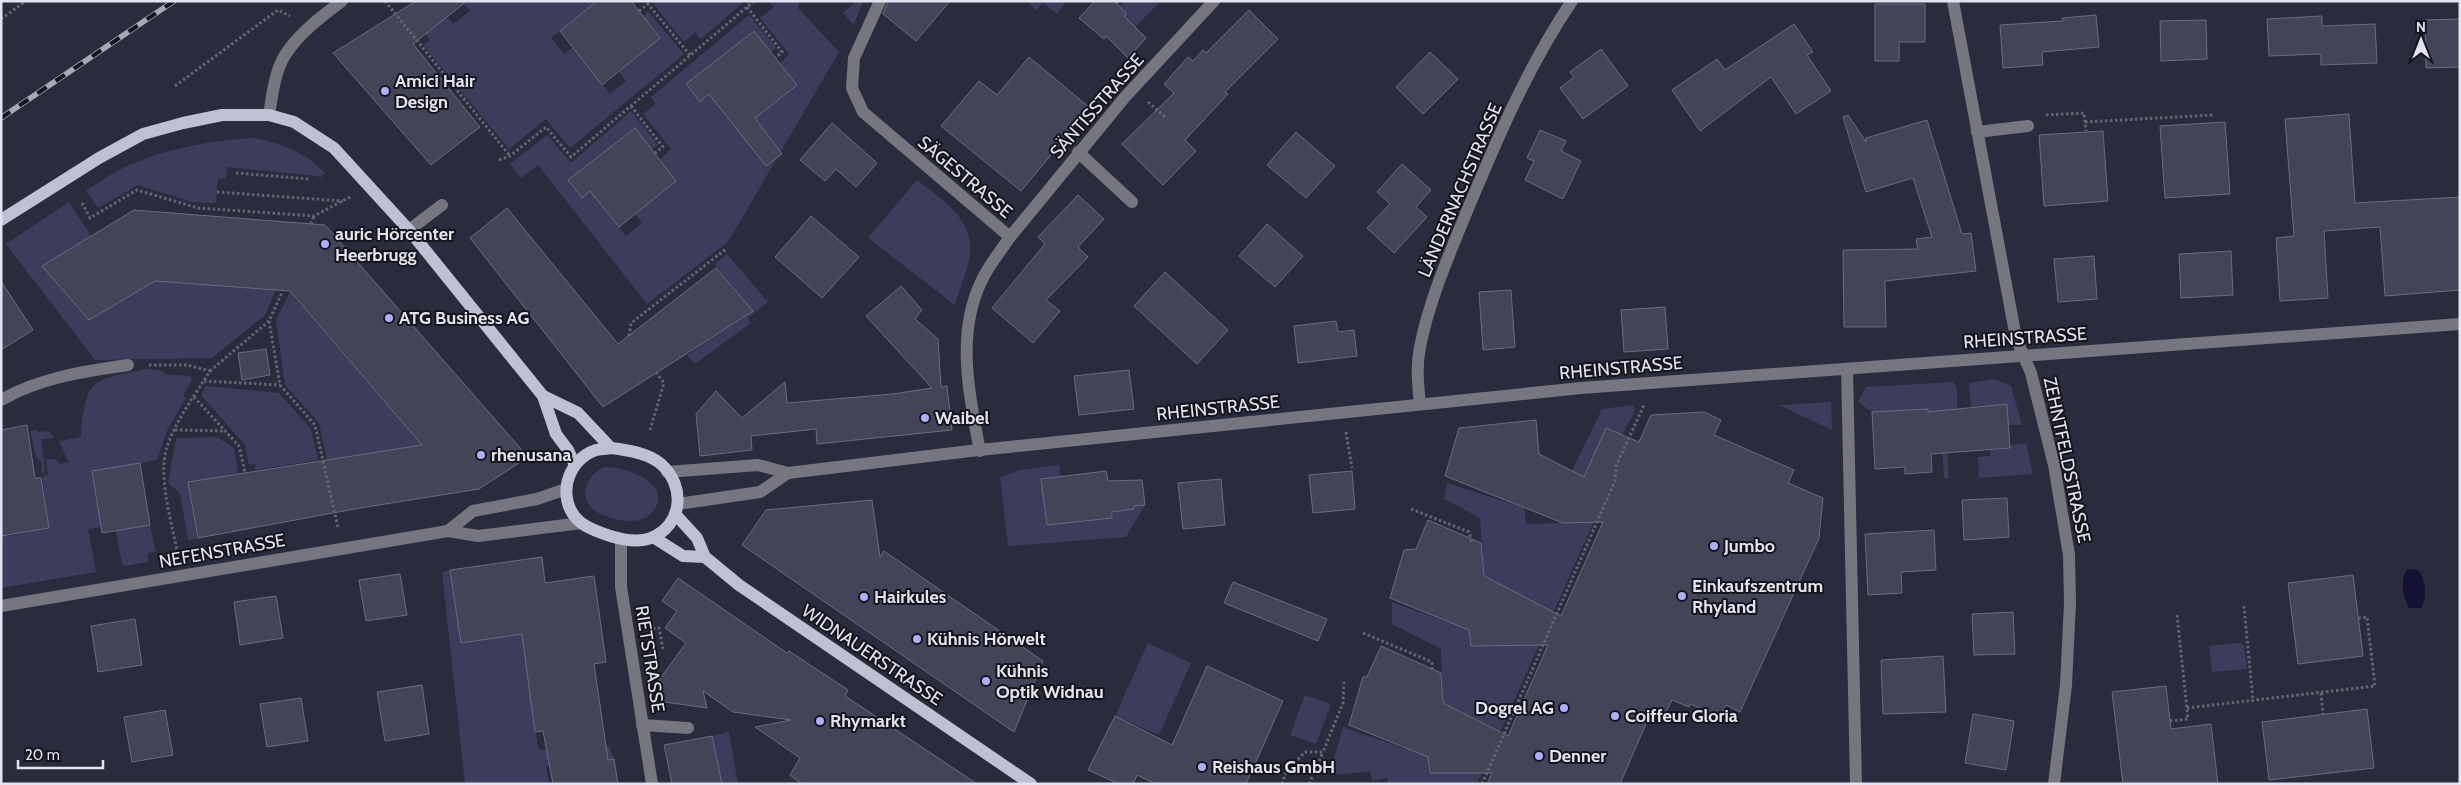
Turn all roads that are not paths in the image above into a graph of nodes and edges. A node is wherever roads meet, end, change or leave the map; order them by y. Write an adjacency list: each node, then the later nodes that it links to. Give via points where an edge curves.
1 (342, 1): 6 (street, via 304,32 284,55)
2 (880, 1): 14 (street, SÄGESTRASSE, via 854,58 852,88 863,112)
3 (1214, 1): 9 (street, SÄNTISSTRASSE)
4 (1572, 1): 21 (street, LÄNDERNACHSTRASSE, via 1517,99 1458,232 1420,347 1417,373)
5 (1952, 1): 8 (street, ZEHNTFELDSTRASSE)
6 (268, 115): 12 (main road, via 222,115 143,134); 13 (main road, via 294,122 334,148)
7 (2028, 126): 8 (street)
8 (1977, 132): 16 (street, ZEHNTFELDSTRASSE, via 2016,338)
9 (1078, 152): 10 (street); 14 (street, SÄNTISSTRASSE)
10 (1132, 202)
11 (442, 205): 13 (street)
12 (1, 220)
13 (409, 230): 19 (main road)
14 (1010, 237): 23 (street, SÄGESTRASSE, via 981,280 970,307 968,374)
15 (2460, 324): 16 (street, RHEINSTRASSE)
16 (2023, 355): 18 (street, RHEINSTRASSE); 40 (street, ZEHNTFELDSTRASSE, via 2031,372 2054,465 2068,555 2070,603 2066,685)
17 (128, 365): 20 (street, via 63,376 16,391)
18 (1847, 369): 21 (street, RHEINSTRASSE, via 1582,388); 39 (street)
19 (543, 396): 22 (main road, via 578,413); 24 (main road, via 556,434)
20 (1, 400)
21 (1420, 404): 23 (street, RHEINSTRASSE)
22 (611, 448): 24 (main road, via 596,450); 25 (main road, via 650,457)
23 (980, 450): 26 (street, RHEINSTRASSE)
24 (575, 465): 27 (main road)
25 (668, 472): 26 (street, RHEINSTRASSE, via 758,465); 28 (main road, via 676,485)
26 (788, 473): 28 (street, RHEINSTRASSE, via 760,492)
27 (566, 488): 29 (main road, via 570,508); 30 (street, NEFENSTRASSE, via 537,498 474,511)
28 (677, 509): 31 (main road, via 664,530); 33 (main road, WIDNAUERSTRASSE, via 697,538)
29 (581, 523): 30 (street, NEFENSTRASSE, via 478,536); 32 (main road)
30 (448, 531): 34 (street, NEFENSTRASSE)
31 (653, 537): 32 (main road, via 634,541); 33 (main road, via 683,556)
32 (621, 539): 35 (street, RIETSTRASSE, via 621,587)
33 (704, 556): 37 (main road, WIDNAUERSTRASSE, via 739,585)
34 (1, 606)
35 (642, 725): 36 (street); 38 (street, RIETSTRASSE)
36 (688, 728)
37 (1026, 781)
38 (652, 784)
39 (1856, 784)
40 (2054, 784)

